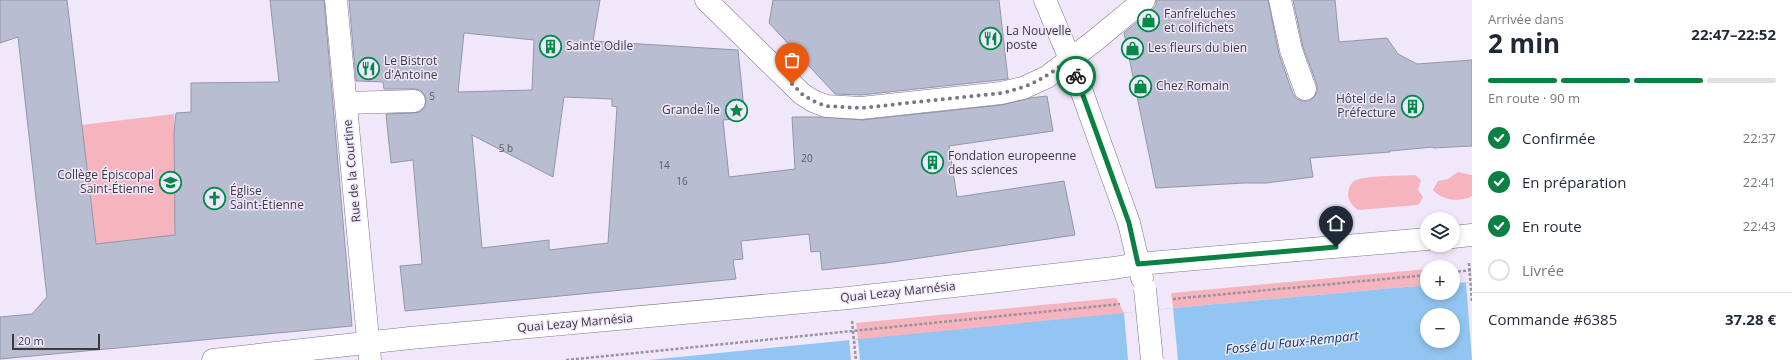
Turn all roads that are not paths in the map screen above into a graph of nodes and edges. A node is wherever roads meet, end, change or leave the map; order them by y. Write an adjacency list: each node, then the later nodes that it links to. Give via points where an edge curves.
1 (336, 0): 9 (street, Rue de la Courtine)
2 (706, 0): 6 (street, via 802,94 826,106 861,108 1002,93 1041,80)
3 (1045, 0): 6 (street)
4 (1144, 0): 6 (street)
5 (1280, 0): 7 (street, via 1291,50)
6 (1070, 59): 13 (street, via 1129,223)
7 (1305, 89)
8 (414, 102): 9 (street)
9 (347, 103): 14 (street, Rue de la Courtine)
10 (1472, 235): 11 (street)
11 (1460, 236)
12 (1420, 240): 13 (street, Quai Lezay Marnésia)
13 (1138, 264): 14 (street, Quai Lezay Marnésia); 16 (street, bridge, via 1145,289)
14 (369, 351): 15 (street, Quai Lezay Marnésia)
15 (213, 360)
16 (1152, 360)

